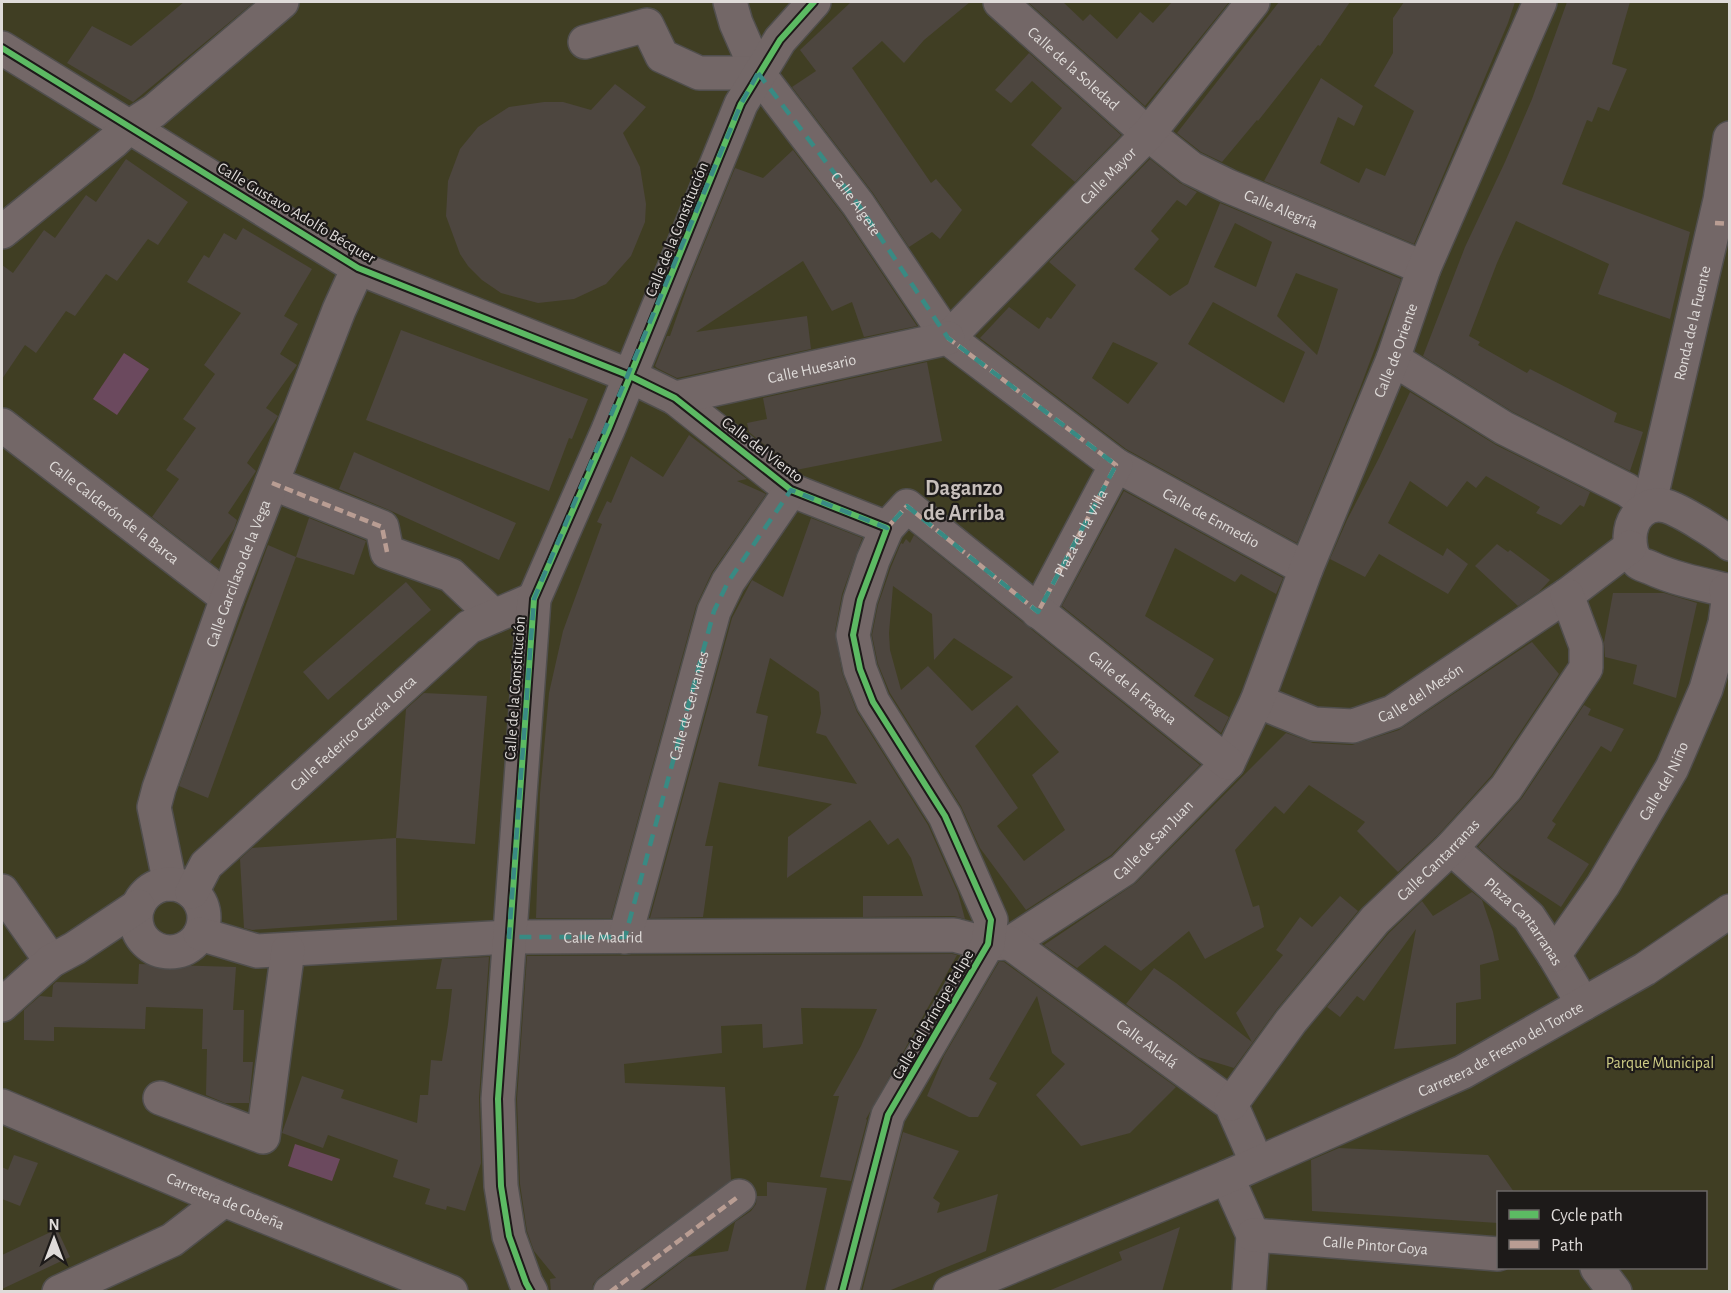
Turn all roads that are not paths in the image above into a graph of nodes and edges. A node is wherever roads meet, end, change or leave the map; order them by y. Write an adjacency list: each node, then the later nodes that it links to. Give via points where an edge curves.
1 (282, 2): 10 (street, via 154,111)
2 (730, 2): 9 (street, Calle Algete)
3 (814, 2): 9 (street, Calle de la Constitución, via 780,40)
4 (1000, 2): 11 (street, Calle de la Soledad)
5 (1252, 2): 11 (street, Calle Mayor)
6 (1540, 2): 16 (street, Calle de Oriente)
7 (585, 42): 9 (street, via 647,25 662,56 699,73)
8 (2, 48): 10 (street, Calle Gustavo Adolfo Bécquer)
9 (758, 73): 17 (street, Calle Algete, via 858,204); 19 (street, Calle de la Constitución, via 741,104)
10 (129, 127): 14 (street); 15 (street, Calle Gustavo Adolfo Bécquer)
11 (1148, 134): 16 (street, Calle Alegría, via 1191,168 1228,186); 17 (street, Calle Mayor)
12 (1730, 138): 13 (street, Ronda de la Fuente)
13 (1722, 224): 25 (street, Ronda de la Fuente)
14 (2, 232)
15 (358, 268): 19 (street, Calle Gustavo Adolfo Bécquer); 23 (street, Calle Garcilaso de la Vega)
16 (1425, 268): 18 (street, Calle de Oriente)
17 (948, 338): 20 (street, Calle Huesario); 22 (street)
18 (1393, 359): 25 (street, via 1504,428 1627,490); 29 (street, Calle de Oriente)
19 (630, 376): 20 (street, Calle del Viento); 33 (street, Calle de la Constitución)
20 (675, 398): 24 (street, Calle del Viento)
21 (2, 425): 32 (street, Calle Calderón de la Barca)
22 (1116, 465): 29 (street, Calle de Enmedio); 34 (street, Plaza de la Villa)
23 (272, 483): 32 (street, Calle Garcilaso de la Vega); 35 (street, via 382,527 387,552 451,575)
24 (791, 490): 26 (street, Calle del Viento); 45 (street, Calle de Cervantes, via 728,582 714,611)
25 (1649, 506): 27 (street, via 1666,506); 28 (street, via 1630,525)
26 (887, 528): 34 (street, via 907,506); 47 (street, Calle del Príncipe Felipe, via 860,600 853,635 860,669 873,702 945,816)
27 (1730, 544)
28 (1630, 547): 30 (street, via 1638,562 1673,578); 31 (street, Calle del Mesón)
29 (1306, 569): 36 (street, Calle de Oriente)
30 (1728, 588): 50 (street, Calle del Niño, via 1725,623 1706,689 1672,768 1603,885)
31 (1567, 595): 36 (street, Calle del Mesón, via 1393,712 1353,726 1314,724); 38 (street, Calle Cantarranas, via 1586,646 1586,668 1506,788)
32 (227, 598): 39 (street, Calle Garcilaso de la Vega, via 154,807)
33 (534, 599): 35 (street, Calle Federico García Lorca); 44 (street, Calle de la Constitución)
34 (1038, 612): 37 (street, Calle de la Fragua)
35 (494, 616): 39 (street, Calle Federico García Lorca, via 469,627)
36 (1257, 701): 37 (street, Calle de San Juan)
37 (1228, 763): 47 (street, Calle de San Juan, via 1123,870)
38 (1451, 848): 50 (street, Plaza Cantarranas, via 1528,917); 54 (street, Calle Cantarranas, via 1375,920 1291,1021)
39 (181, 888): 41 (street, via 153,888); 43 (street, via 200,901 204,922)
40 (2, 891): 49 (street)
41 (138, 906): 46 (street, via 136,925); 49 (street)
42 (1730, 911): 51 (street, Carretera de Fresno del Torote, via 1645,969)
43 (200, 934): 46 (street, via 193,943 171,952); 48 (street, Calle Madrid, via 257,951)
44 (509, 937): 45 (street, Calle Madrid); 48 (street, Calle Madrid); 65 (street, Calle de la Constitución, via 498,1099 501,1186 509,1236)
45 (625, 937): 47 (street, Calle Madrid, via 954,935)
46 (148, 944): 49 (street)
47 (999, 944): 54 (street, Calle Alcalá); 67 (street, Calle del Príncipe Felipe, via 888,1115)
48 (288, 950): 53 (street, via 263,1137)
49 (63, 955): 52 (street)
50 (1554, 955): 51 (street, Plaza Cantarranas)
51 (1584, 1004): 56 (street, Carretera de Fresno del Torote, via 1463,1072)
52 (2, 1005)
53 (160, 1098)
54 (1231, 1104): 56 (street)
55 (2, 1106): 59 (street, Carretera de Cobeña)
56 (1257, 1163): 57 (street, Carretera de Fresno del Torote)
57 (1227, 1178): 60 (street); 68 (street)
58 (739, 1196): 66 (street)
59 (224, 1200): 63 (street, via 172,1240); 64 (street, Carretera de Cobeña)
60 (1253, 1235): 61 (street, Calle Pintor Goya); 69 (street)
61 (1497, 1254)
62 (1598, 1269): 70 (street)
63 (59, 1292)
64 (451, 1292)
65 (531, 1292)
66 (610, 1292)
67 (842, 1292)
68 (950, 1292)
69 (1249, 1292)
70 (1615, 1292)

